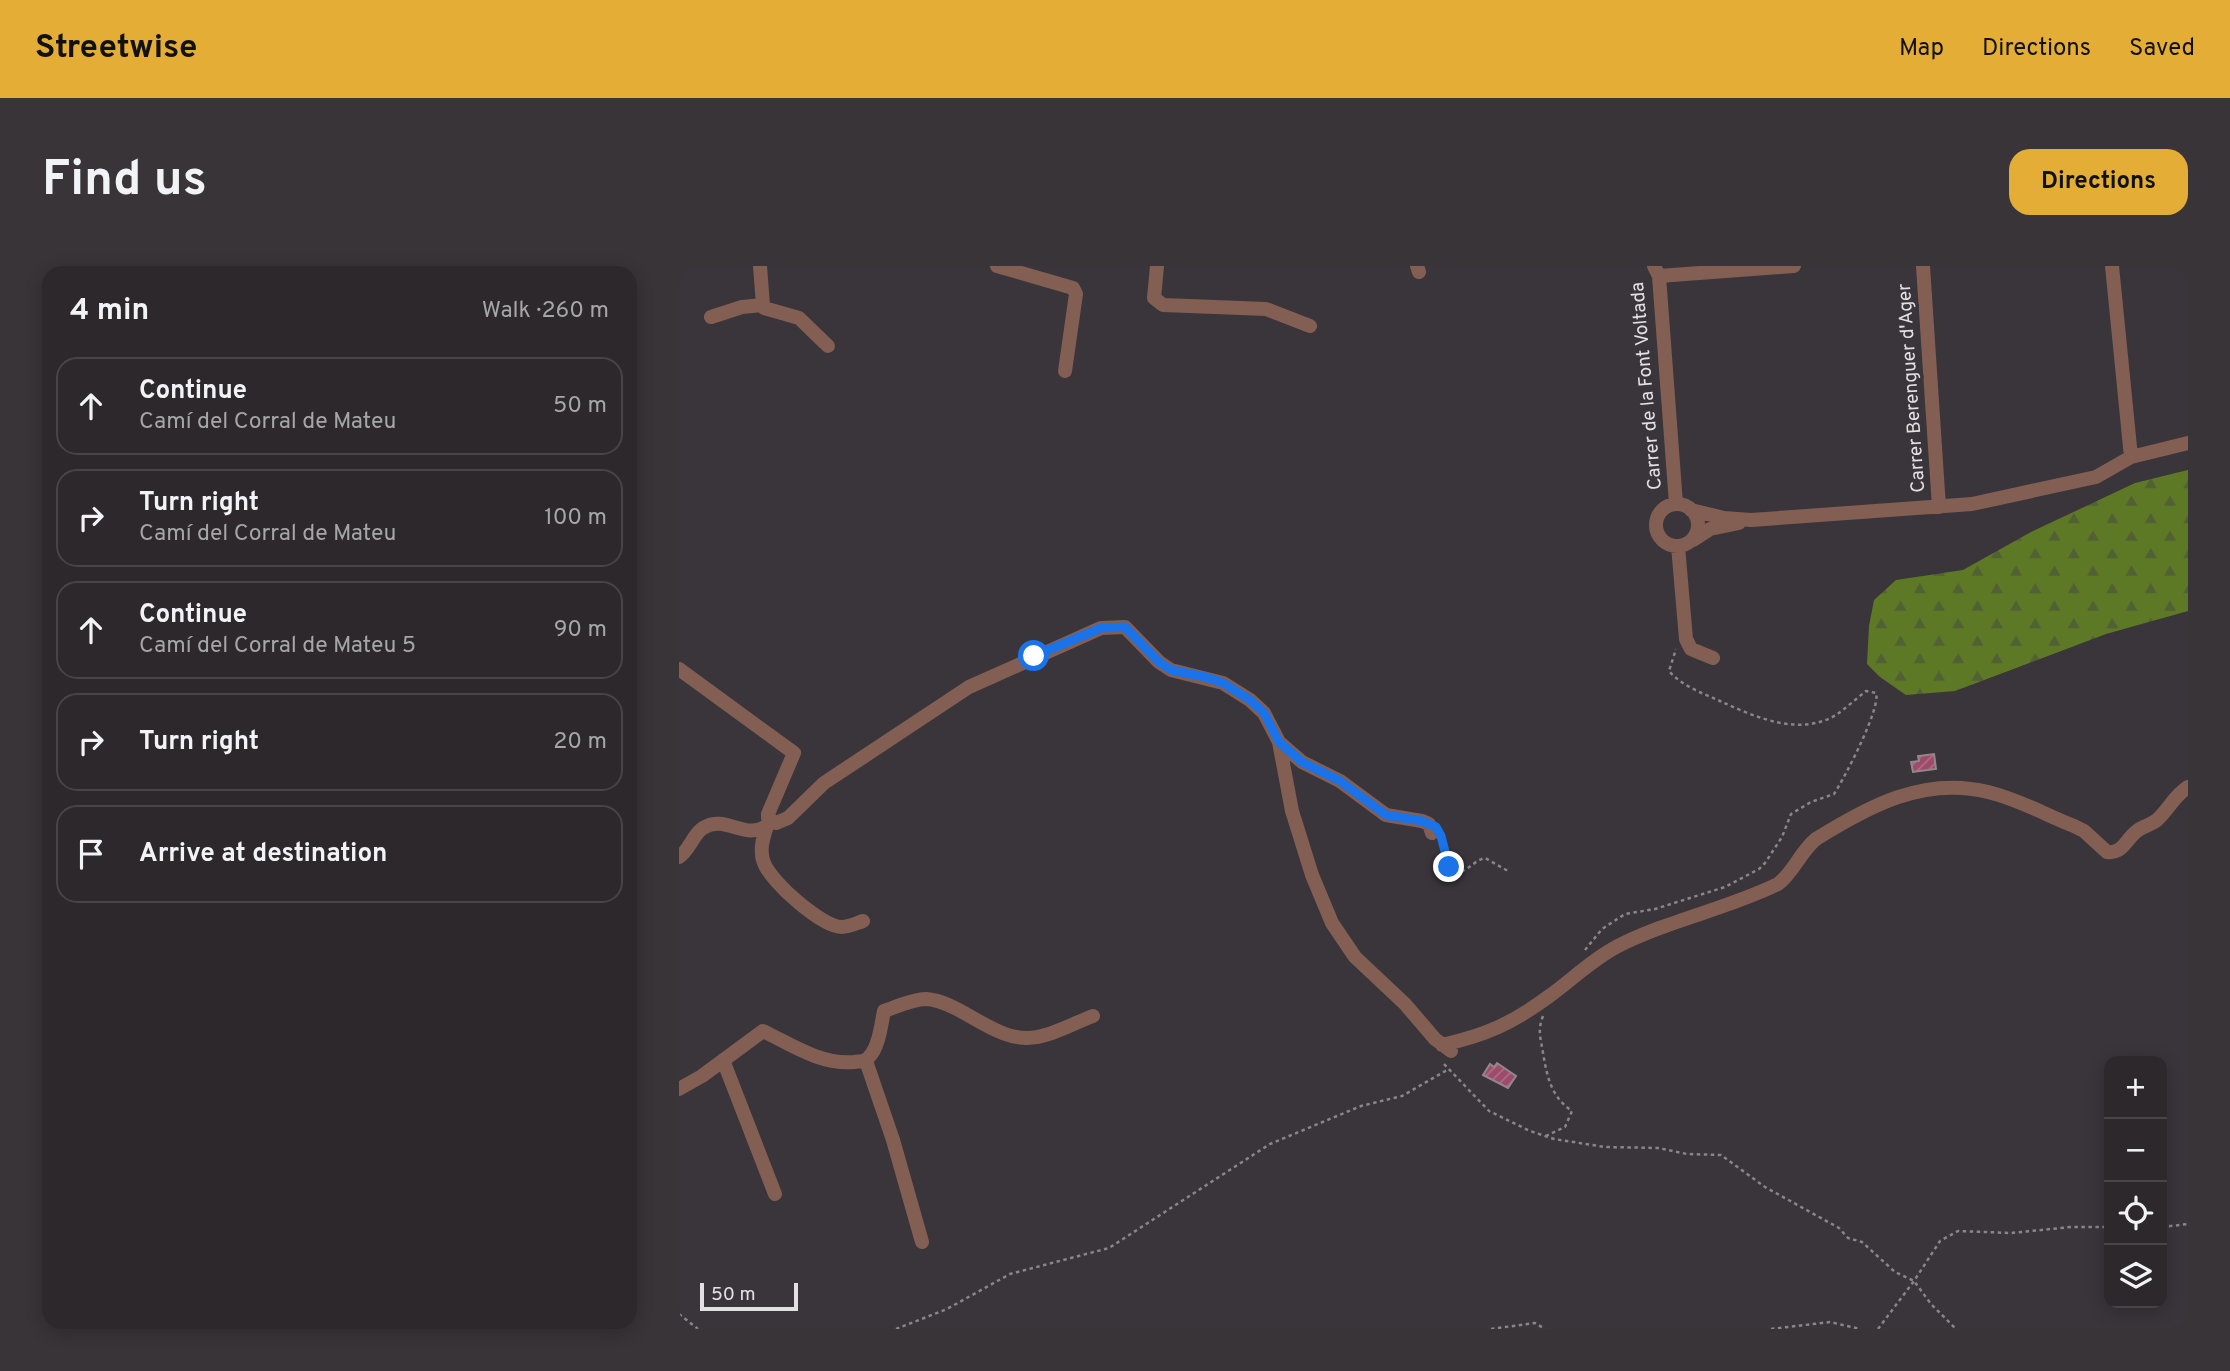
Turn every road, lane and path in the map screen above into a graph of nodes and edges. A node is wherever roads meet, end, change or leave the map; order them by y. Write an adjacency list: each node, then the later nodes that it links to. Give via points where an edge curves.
1 (760, 266): 9 (street)
2 (997, 266): 13 (street, via 1067,284 1076,293)
3 (1157, 266): 11 (street, via 1154,298 1163,305 1266,309)
4 (1794, 266): 7 (street)
5 (1923, 266): 17 (street, Carrer Berenguer d'Ager)
6 (2112, 266): 15 (street)
7 (1754, 267): 8 (street)
8 (1656, 271): 16 (street, Carrer de la Font Voltada)
9 (763, 305): 10 (street); 12 (street, via 799,318)
10 (711, 317)
11 (1310, 326)
12 (828, 346)
13 (1065, 371)
14 (2188, 443): 15 (street)
15 (2131, 457): 17 (street, via 2096,477)
16 (1676, 504): 18 (street); 20 (street, via 1658,516 1656,530 1664,542)
17 (1939, 507): 19 (street)
18 (1691, 510): 19 (street); 20 (street, via 1698,529)
19 (1751, 520): 20 (street, via 1710,530)
20 (1685, 544): 21 (street)
21 (1686, 639): 22 (street, via 1691,649); 31 (path, via 1678,644 1669,665 1673,676 1758,718 1807,724 1834,716 1866,691 1876,693 1878,700 1834,794 1791,814 1765,863 1725,887 1625,914 1602,929)
22 (1713, 658)
23 (679, 669): 26 (street, via 794,753 768,814)
24 (1279, 742): 26 (street, via 1264,713 1237,691 1205,677 1171,670 1125,627 1101,628 969,687 824,783 788,818); 27 (street, via 1302,762 1340,781 1386,815 1422,821); 34 (street, via 1292,811 1332,923 1355,957)
25 (2188, 787): 32 (street, via 2155,822 2139,829 2122,849 2112,853 2084,831 1990,792 1947,786 1910,792 1816,839 1778,884 1620,945)
26 (769, 824): 28 (street, via 748,832 719,822 701,828); 30 (street, via 763,862 782,888 830,923 841,927)
27 (1430, 828): 29 (path, via 1436,827 1441,836 1453,872 1485,858)
28 (679, 857)
29 (1507, 871)
30 (863, 921)
31 (1584, 951)
32 (1548, 997): 34 (street, via 1492,1031); 39 (path, via 1538,1034 1545,1070 1558,1098 1571,1111 1565,1127)
33 (1093, 1016): 36 (street, via 1037,1037 1012,1036 924,999 884,1011)
34 (1442, 1045): 37 (path, via 1438,1058)
35 (723, 1060): 36 (street, via 763,1031 821,1059); 38 (street); 40 (street)
36 (866, 1061): 44 (street)
37 (1449, 1069): 39 (path, via 1489,1111); 48 (path, via 1402,1096 1361,1106 1270,1144 1109,1248 1010,1274 947,1309)
38 (679, 1090)
39 (1546, 1136): 45 (path, via 1605,1147 1721,1155 1765,1187 1862,1242 1895,1272)
40 (775, 1195)
41 (2188, 1224): 42 (path)
42 (2167, 1226)
43 (2104, 1227): 45 (path, via 1958,1231 1940,1241)
44 (922, 1242)
45 (1914, 1281): 53 (path); 54 (path)
46 (679, 1314): 47 (path)
47 (698, 1329)
48 (896, 1329)
49 (1492, 1329): 50 (path, via 1535,1323)
50 (1545, 1329)
51 (1772, 1329): 52 (path, via 1830,1322)
52 (1860, 1329)
53 (1878, 1329)
54 (1956, 1329)

